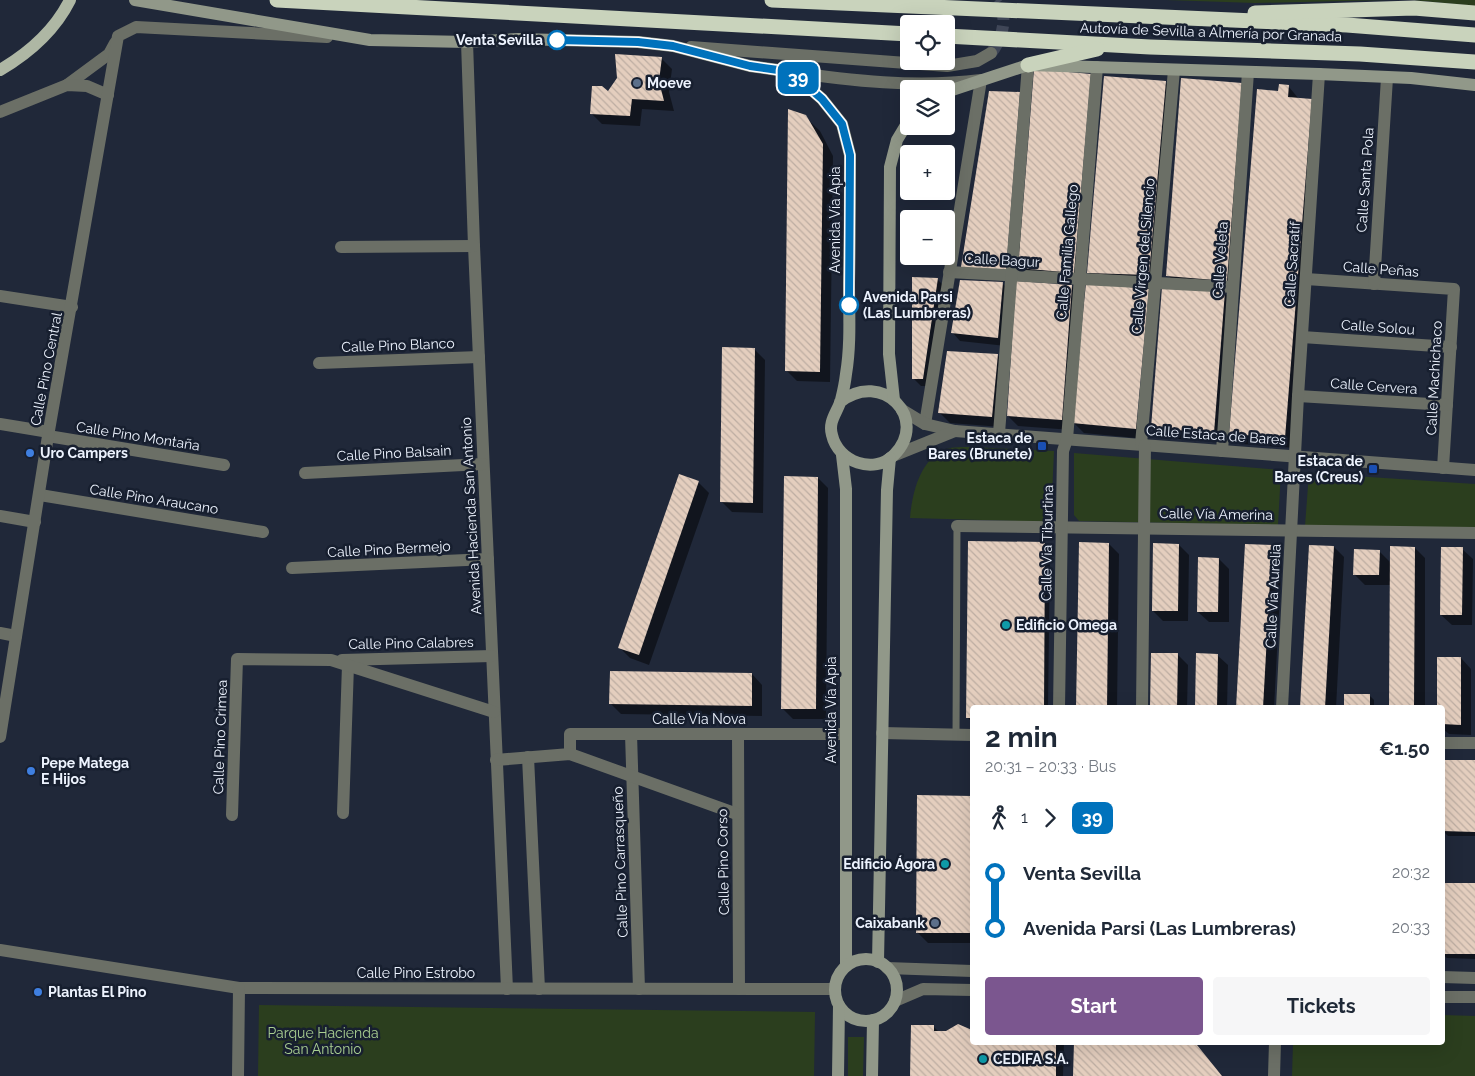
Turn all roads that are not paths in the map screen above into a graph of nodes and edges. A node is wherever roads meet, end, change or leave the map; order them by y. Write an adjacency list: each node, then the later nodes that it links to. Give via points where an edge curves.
1 (135, 0): 11 (street, Avenida Vía Apia)
2 (278, 0): 7 (highway)
3 (772, 0): 6 (highway, Autovía de Sevilla a Almería por Granada)
4 (68, 4): 19 (main road, via 42,38 24,55)
5 (1475, 13): 6 (highway, via 1414,8)
6 (1149, 17): 8 (highway, Autovía de Sevilla a Almería por Granada, via 1347,25)
7 (900, 34)
8 (1475, 35)
9 (118, 36): 11 (street, via 136,27); 26 (street, via 109,54); 29 (street, Calle Pino Central)
10 (955, 36): 13 (highway, Autovía de Sevilla a Almería por Granada)
11 (370, 40): 12 (street, Avenida Vía Apia)
12 (467, 42): 14 (street, Avenida Vía Apia, via 518,39); 32 (street, Avenida Hacienda San Antonio)
13 (1115, 45): 16 (highway, Autovía de Sevilla a Almería por Granada, via 1369,54); 17 (highway)
14 (673, 46): 15 (street, via 948,66 977,61); 20 (street, Avenida Vía Apia)
15 (991, 53)
16 (1475, 62)
17 (1028, 65): 18 (street); 25 (street); 35 (street)
18 (1097, 67): 21 (street); 36 (street, Calle Familia Gallego)
19 (0, 70)
20 (778, 70): 25 (street, via 910,84); 50 (street, Avenida Vía Apia, via 798,78 822,99 842,124 850,155 849,353)
21 (1174, 70): 22 (street); 38 (street, Calle Virgen del Silencio)
22 (1248, 72): 23 (street); 40 (street, Calle Veleta)
23 (1319, 74): 24 (street); 37 (street, Calle Sacratif)
24 (1387, 78): 27 (street); 39 (street, Calle Santa Pola)
25 (981, 80): 28 (street); 34 (street)
26 (67, 85): 29 (street, via 87,86); 30 (street)
27 (1475, 85)
28 (955, 89)
29 (108, 95): 43 (street, Calle Pino Central)
30 (0, 112)
31 (900, 135): 49 (street, via 890,168 889,354)
32 (474, 246): 33 (street); 46 (street, Avenida Hacienda San Antonio)
33 (341, 247)
34 (949, 272): 35 (street, Calle Bagur); 54 (street)
35 (1012, 276): 36 (street, Calle Bagur); 56 (street)
36 (1080, 279): 38 (street, Calle Bagur); 58 (street, Calle Familia Gallego)
37 (1306, 279): 39 (street, Calle Peñas); 44 (street, Calle Sacratif)
38 (1155, 283): 40 (street, Calle Bagur); 59 (street, Calle Virgen del Silencio)
39 (1374, 284): 41 (street, Calle Peñas)
40 (1233, 286): 60 (street, Calle Veleta)
41 (1454, 289): 45 (street, Calle Machichaco)
42 (0, 296): 43 (street)
43 (72, 307): 57 (street, Calle Pino Central)
44 (1302, 337): 45 (street, Calle Solou); 48 (street, Calle Sacratif)
45 (1451, 347): 51 (street, Calle Machichaco)
46 (478, 357): 47 (street, Calle Pino Blanco); 64 (street, Avenida Hacienda San Antonio)
47 (319, 363)
48 (1298, 396): 51 (street, Calle Cervera); 62 (street, Calle Sacratif)
49 (894, 400): 50 (street, via 884,393 861,390); 52 (street)
50 (840, 402): 61 (street, via 831,423 835,445)
51 (1447, 405): 66 (street, Calle Machichaco)
52 (902, 410): 54 (street, Calle Estaca de Bares); 63 (street, via 906,435)
53 (0, 424): 57 (street, Calle Pino Montaña)
54 (925, 424): 55 (street, Calle Estaca de Bares)
55 (955, 431): 56 (street, Calle Estaca de Bares); 63 (street, Calle Estaca de Bares)
56 (999, 433): 58 (street, Calle Estaca de Bares)
57 (49, 434): 65 (street, Calle Pino Montaña); 69 (street, Calle Pino Central)
58 (1067, 439): 59 (street, Calle Estaca de Bares); 73 (street, Calle Via Tiburtina)
59 (1143, 445): 60 (street, Calle Estaca de Bares); 74 (street, Calle Virgen del Silencio)
60 (1222, 451): 62 (street, Calle Estaca de Bares)
61 (842, 454): 63 (street, via 861,464 872,465); 91 (street, Avenida Vía Apia, via 846,489)
62 (1295, 456): 66 (street, Calle Estaca de Bares); 75 (street, Calle Via Aurelia)
63 (892, 457): 92 (street, via 887,490)
64 (483, 464): 68 (street, Calle Pino Balsain); 78 (street, Avenida Hacienda San Antonio)
65 (224, 465)
66 (1444, 468): 67 (street, Calle Estaca de Bares)
67 (1475, 470)
68 (305, 472)
69 (40, 495): 71 (street, Calle Pino Central); 76 (street, Calle Pino Araucano)
70 (0, 516): 71 (street)
71 (35, 522): 81 (street, Calle Pino Central)
72 (957, 526): 73 (street, Calle Vía Amerina); 93 (lane)
73 (1062, 527): 74 (street, Calle Vía Amerina); 85 (street, Calle Via Tiburtina)
74 (1144, 528): 75 (street, Calle Vía Amerina); 86 (street, Calle Virgen del Silencio)
75 (1292, 530): 77 (street, Calle Vía Amerina); 87 (street, Calle Via Aurelia)
76 (263, 532)
77 (1475, 533)
78 (488, 559): 79 (street, Calle Pino Bermejo); 82 (street, Avenida Hacienda San Antonio)
79 (292, 568)
80 (0, 633): 81 (street)
81 (16, 636): 95 (street, Calle Pino Central)
82 (492, 656): 83 (street, Calle Pino Calabres); 88 (street, Avenida Hacienda San Antonio)
83 (330, 660): 84 (street); 104 (street, Calle Pino Crimea, via 237,659)
84 (348, 665): 88 (street); 102 (street)
85 (1059, 705)
86 (1142, 705)
87 (1282, 705)
88 (494, 712): 100 (street, Avenida Hacienda San Antonio)
89 (631, 734): 90 (street, Calle Via Nova); 98 (street, Calle Via Nova, via 570,734); 101 (street, Calle Pino Carrasqueño)
90 (738, 734): 91 (street, Calle Via Nova); 103 (street, Calle Pino Corso)
91 (846, 734): 107 (street, Avenida Vía Apia)
92 (882, 734): 93 (street); 106 (street)
93 (956, 735): 94 (street)
94 (970, 735)
95 (0, 737)
96 (1445, 743): 97 (street)
97 (1475, 744)
98 (570, 754): 99 (street); 101 (street)
99 (528, 757): 100 (street); 113 (street)
100 (496, 760): 112 (street, Avenida Hacienda San Antonio)
101 (632, 777): 103 (street); 114 (street, Calle Pino Carrasqueño)
102 (343, 813)
103 (737, 814): 115 (street, Calle Pino Corso)
104 (232, 815)
105 (0, 950): 111 (street, Calle Pino Estrobo)
106 (883, 965): 107 (street, via 862,959); 108 (street); 120 (street, via 896,983)
107 (846, 966): 116 (street, via 840,972)
108 (970, 971)
109 (1445, 977): 110 (street)
110 (1475, 978)
111 (239, 988): 112 (street, Calle Pino Estrobo); 124 (street)
112 (507, 989): 113 (street, Calle Pino Estrobo)
113 (539, 989): 114 (street, Calle Pino Estrobo)
114 (639, 989): 115 (street, Calle Pino Estrobo)
115 (740, 989): 116 (street, Calle Pino Estrobo)
116 (835, 989): 121 (street)
117 (970, 990): 120 (street, via 923,989)
118 (1445, 997): 119 (street)
119 (1475, 997)
120 (895, 1001): 122 (street, via 882,1016)
121 (839, 1006): 122 (street, via 854,1018); 125 (street)
122 (872, 1020): 126 (street)
123 (1275, 1045): 127 (street)
124 (238, 1076)
125 (838, 1076)
126 (872, 1076)
127 (1274, 1076)

